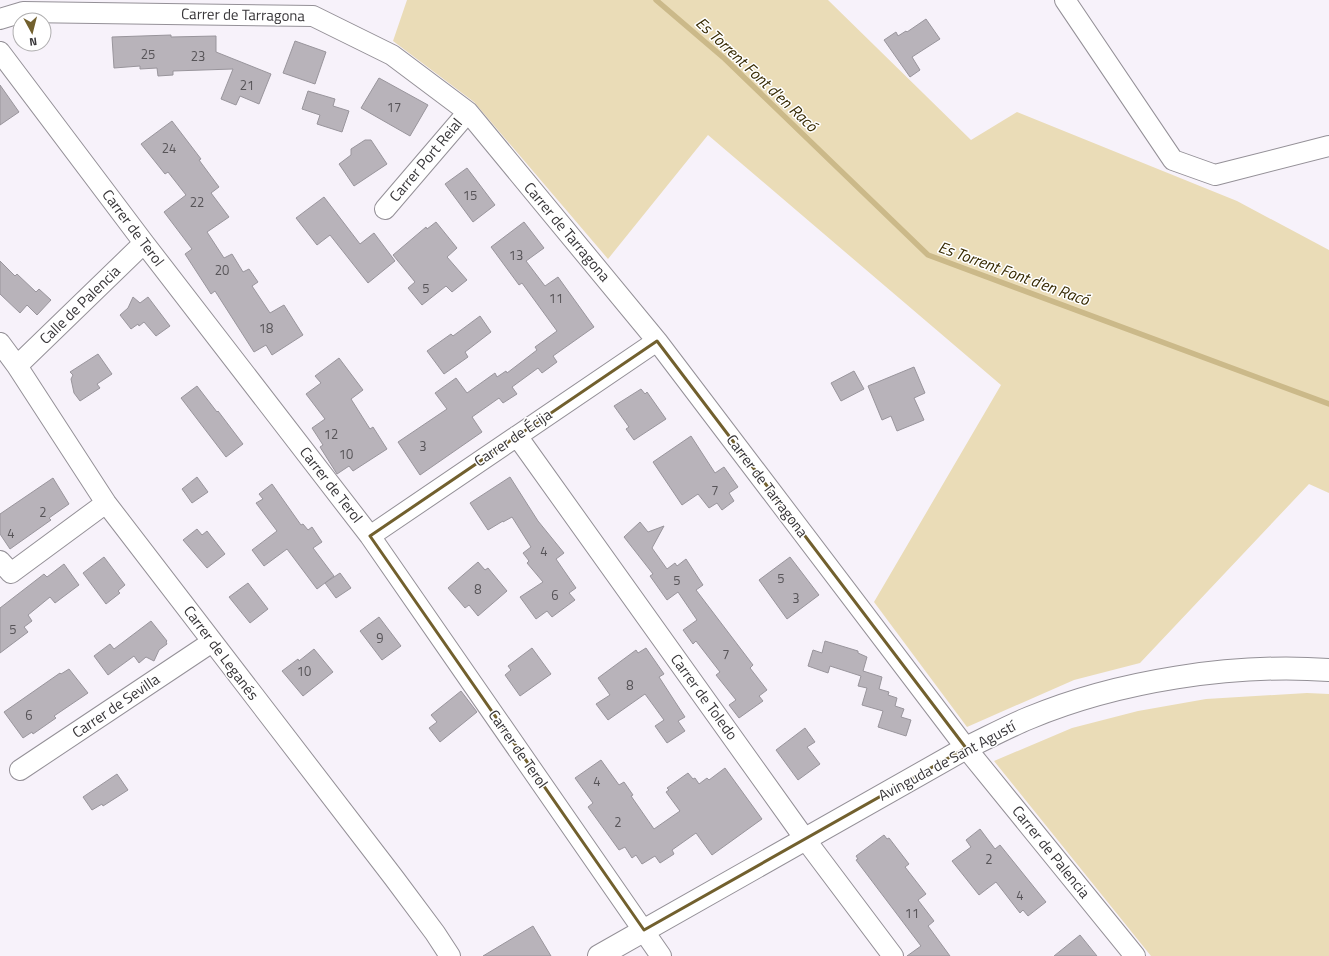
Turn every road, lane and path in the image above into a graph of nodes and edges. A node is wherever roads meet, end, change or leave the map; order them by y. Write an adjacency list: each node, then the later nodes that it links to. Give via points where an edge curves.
1 (1065, 0): 5 (street, via 1173,160 1215,175)
2 (0, 19): 4 (street, Carrer de Tarragona, via 23,12 312,16 392,55)
3 (0, 52): 7 (street, Carrer de Terol)
4 (468, 112): 6 (street, Carrer Port Reial); 8 (street, Carrer de Tarragona)
5 (1329, 146)
6 (385, 209)
7 (144, 243): 9 (street, Calle de Palencia); 12 (street, Carrer de Terol)
8 (657, 341): 10 (street, Carrer de Écija); 16 (street, Carrer de Tarragona)
9 (6, 355): 11 (street, Carrer de Leganés)
10 (517, 436): 12 (street, Carrer de Écija); 18 (street, Carrer de Toledo)
11 (106, 503): 13 (street, via 11,573); 14 (street, Carrer de Leganés)
12 (370, 536): 19 (street, Carrer de Terol)
13 (0, 561)
14 (212, 642): 17 (street, Carrer de Sevilla); 20 (street, Carrer de Leganés, via 394,878)
15 (1329, 670): 16 (street, Avinguda de Sant Agustí, via 1246,670 1186,676 1122,688 1028,718)
16 (966, 748): 18 (street, Avinguda de Sant Agustí); 24 (street, Carrer de Palencia)
17 (20, 770)
18 (805, 839): 19 (street, Avinguda de Sant Agustí); 23 (street, Carrer de Toledo)
19 (644, 930): 21 (street, Avinguda de Sant Agustí); 22 (street, Carrer de Terol)
20 (450, 956)
21 (599, 956)
22 (661, 956)
23 (893, 956)
24 (1136, 956)

